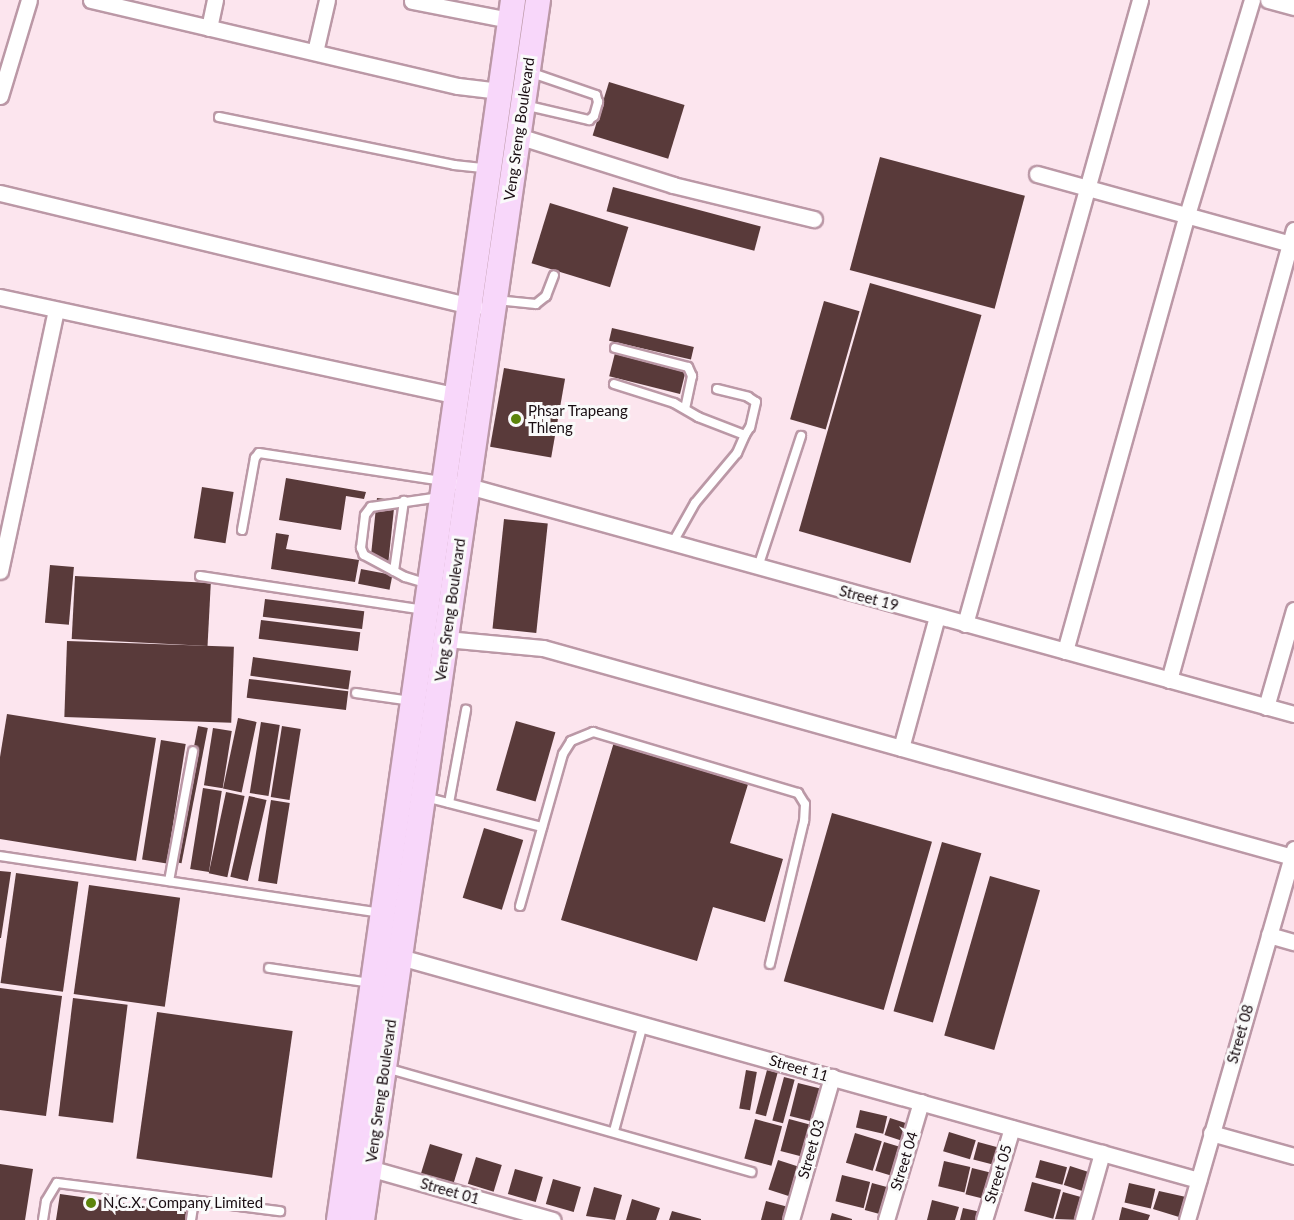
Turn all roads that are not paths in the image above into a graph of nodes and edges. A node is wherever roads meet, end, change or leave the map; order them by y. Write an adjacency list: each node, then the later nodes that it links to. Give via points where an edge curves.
1 (29, 0): 16 (street)
2 (215, 0): 12 (street)
3 (327, 0): 13 (street)
4 (538, 0): 14 (main road, Veng Sreng Boulevard)
5 (1140, 0): 22 (street)
6 (1252, 0): 24 (street)
7 (1268, 0): 10 (street)
8 (98, 1): 12 (street)
9 (412, 1): 11 (street)
10 (1294, 7)
11 (512, 10): 15 (main road, Veng Sreng Boulevard)
12 (209, 28): 13 (street)
13 (315, 52): 15 (street, via 458,86)
14 (528, 72): 17 (main road, Veng Sreng Boulevard); 17 (lane, via 596,95 598,102 589,120)
15 (500, 91): 20 (main road, Veng Sreng Boulevard)
16 (0, 96)
17 (523, 105): 19 (main road, Veng Sreng Boulevard)
18 (219, 117): 20 (lane)
19 (518, 136): 25 (street, via 673,185); 30 (main road, Veng Sreng Boulevard)
20 (489, 169): 29 (main road, Veng Sreng Boulevard)
21 (1037, 174): 22 (street)
22 (1088, 188): 24 (street); 51 (street)
23 (0, 193): 29 (street)
24 (1187, 215): 26 (street); 53 (street)
25 (814, 219)
26 (1293, 239): 54 (street)
27 (554, 275): 30 (lane, via 546,296 536,304)
28 (0, 297): 31 (street)
29 (470, 306): 30 (street); 35 (main road, Veng Sreng Boulevard)
30 (494, 306): 39 (main road, Veng Sreng Boulevard)
31 (56, 310): 35 (street); 44 (street)
32 (615, 348): 36 (lane, via 688,367 692,376)
33 (614, 384): 36 (lane)
34 (717, 389): 37 (lane, via 756,402)
35 (456, 396): 39 (main road, Veng Sreng Boulevard)
36 (685, 408): 37 (lane)
37 (745, 435): 42 (lane, via 737,453 695,503)
38 (801, 436): 43 (lane)
39 (455, 491): 40 (lane); 41 (lane, via 259,453); 42 (street, Street 19); 47 (main road, Veng Sreng Boulevard); 52 (main road, Veng Sreng Boulevard)
40 (404, 501): 45 (lane); 45 (lane, via 367,511 360,548 364,555)
41 (242, 530)
42 (672, 544): 43 (street, Street 19)
43 (758, 567): 50 (street, Street 19)
44 (0, 571)
45 (394, 571): 47 (lane)
46 (200, 576): 49 (lane)
47 (430, 584): 49 (main road, Veng Sreng Boulevard)
48 (1294, 609): 57 (street)
49 (426, 610): 56 (main road, Veng Sreng Boulevard)
50 (936, 616): 51 (street, Street 19); 60 (street)
51 (965, 624): 53 (street, Street 19)
52 (446, 639): 60 (street, via 543,648); 62 (main road, Veng Sreng Boulevard)
53 (1065, 651): 54 (street, Street 19)
54 (1169, 680): 57 (street, Street 19)
55 (356, 693): 56 (lane)
56 (413, 702): 69 (main road, Veng Sreng Boulevard)
57 (1266, 707): 59 (street, Street 19)
58 (466, 710): 63 (lane)
59 (1294, 714)
60 (900, 748): 65 (street)
61 (193, 751): 67 (lane)
62 (423, 797): 63 (lane); 72 (main road, Veng Sreng Boulevard)
63 (449, 803): 64 (lane)
64 (542, 827): 68 (lane); 73 (lane, via 563,754 572,741 593,732 798,793 805,804 804,821)
65 (1293, 853): 70 (street, Street 08)
66 (0, 856): 67 (lane)
67 (169, 881): 69 (lane)
68 (520, 906)
69 (382, 914): 75 (main road, Veng Sreng Boulevard)
70 (1269, 935): 71 (street); 82 (street, Street 08)
71 (1294, 942)
72 (400, 957): 76 (street, Street 11); 77 (main road, Veng Sreng Boulevard)
73 (770, 964)
74 (269, 968): 75 (lane)
75 (373, 983): 85 (main road, Veng Sreng Boulevard)
76 (642, 1024): 78 (street, Street 11); 81 (lane)
77 (384, 1068): 81 (lane); 85 (main road, Veng Sreng Boulevard)
78 (832, 1077): 79 (street, Street 11); 95 (street, Street 03)
79 (921, 1102): 80 (street, Street 11); 96 (street, Street 04)
80 (1012, 1128): 83 (street, Street 11); 97 (street, Street 05)
81 (614, 1131): 86 (lane)
82 (1211, 1133): 84 (street); 87 (street, Street 08)
83 (1102, 1153): 87 (street, Street 11); 98 (street)
84 (1294, 1156)
85 (358, 1166): 92 (main road, Veng Sreng Boulevard); 93 (main road, Veng Sreng Boulevard); 94 (street, Street 01)
86 (751, 1172)
87 (1198, 1180): 99 (street, Street 08)
88 (194, 1200): 89 (lane); 90 (lane, via 57,1183 46,1201); 91 (lane)
89 (280, 1211)
90 (43, 1220)
91 (191, 1220)
92 (339, 1220)
93 (362, 1220)
94 (553, 1220)
95 (791, 1220)
96 (886, 1220)
97 (984, 1220)
98 (1083, 1220)
99 (1187, 1220)

